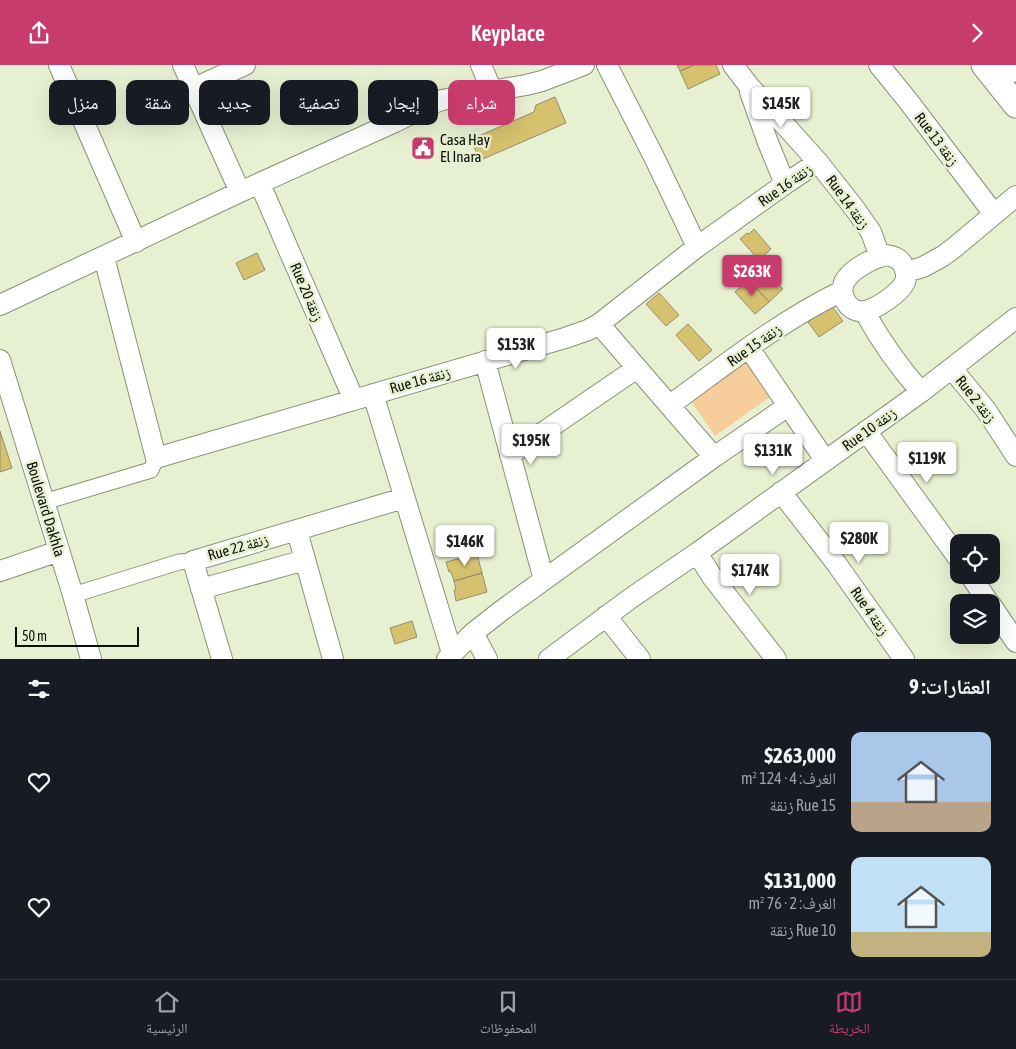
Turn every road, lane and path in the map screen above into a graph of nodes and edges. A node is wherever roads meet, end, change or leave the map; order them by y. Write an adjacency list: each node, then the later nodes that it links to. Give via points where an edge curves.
1 (60, 65): 22 (street)
2 (183, 65): 13 (street)
3 (245, 65): 13 (street)
4 (481, 65): 10 (street)
5 (584, 65): 12 (street)
6 (607, 65): 23 (street)
7 (733, 65): 11 (street, Rue 14 زنقة)
8 (879, 65): 21 (street, Rue 13 زنقة)
9 (998, 71): 15 (street)
10 (487, 80)
11 (748, 86): 16 (street, Rue 14 زنقة); 18 (street, Rue 14 زنقة)
12 (515, 87)
13 (194, 89): 19 (street)
14 (448, 99): 17 (street)
15 (1016, 105)
16 (818, 162): 18 (street, Rue 16 زنقة); 25 (street, Rue 14 زنقة, via 868,226)
17 (260, 184): 19 (street); 39 (street, Rue 20 زنقة)
18 (785, 184): 23 (street, Rue 16 زنقة)
19 (240, 192): 22 (street)
20 (1016, 195): 21 (street)
21 (994, 214): 26 (street, via 943,256 924,267)
22 (136, 242): 24 (street)
23 (697, 247): 31 (street, Rue 16 زنقة)
24 (104, 257): 28 (street); 46 (street)
25 (880, 257): 26 (street, via 886,255 898,259); 27 (street, via 846,278)
26 (906, 272): 29 (street, via 899,290)
27 (842, 291): 29 (street, via 847,305); 32 (street, Rue 15 زنقة)
28 (0, 305)
29 (864, 311): 37 (street, via 892,356)
30 (1016, 318): 36 (street, Rue 10 زنقة)
31 (599, 324): 34 (street, Rue 16 زنقة, via 565,338); 35 (street)
32 (750, 347): 40 (street, Rue 15 زنقة); 41 (street)
33 (0, 360): 50 (street, Boulevard Dakhla)
34 (484, 361): 38 (street, Rue 16 زنقة); 43 (street)
35 (637, 368): 40 (street); 43 (street)
36 (952, 369): 37 (street, Rue 10 زنقة); 44 (street, Rue 2 زنقة, via 986,410)
37 (921, 392): 42 (street, Rue 10 زنقة)
38 (373, 394): 39 (street, Rue 16 زنقة); 49 (street)
39 (354, 400): 46 (street, Rue 16 زنقة)
40 (670, 405): 45 (street)
41 (788, 406): 45 (street); 47 (street)
42 (866, 431): 47 (street, Rue 10 زنقة); 52 (street)
43 (510, 455): 58 (street)
44 (1016, 456)
45 (714, 457): 58 (street)
46 (156, 458): 50 (street, Rue 16 زنقة, via 151,470)
47 (825, 460): 48 (street, Rue 10 زنقة)
48 (781, 492): 54 (street, Rue 10 زنقة); 73 (street, Rue 4 زنقة)
49 (404, 498): 51 (street, Rue 22 زنقة); 65 (street)
50 (44, 502): 53 (street, Boulevard Dakhla)
51 (297, 531): 55 (street); 56 (street, Rue 22 زنقة)
52 (950, 547)
53 (59, 551): 57 (street); 60 (street, Boulevard Dakhla)
54 (697, 553): 61 (street, Rue 10 زنقة); 72 (street)
55 (305, 560): 59 (street, Rue 22 زنقة); 68 (street)
56 (193, 561): 59 (street); 60 (street, Rue 22 زنقة, via 179,562)
57 (0, 571)
58 (544, 580): 63 (street)
59 (201, 589): 67 (street)
60 (73, 595): 66 (street, Boulevard Dakhla)
61 (606, 617): 70 (street, Rue 10 زنقة); 71 (street)
62 (1000, 619): 64 (street)
63 (473, 633): 65 (street); 69 (street)
64 (1016, 642)
65 (449, 656)
66 (91, 659)
67 (222, 659)
68 (334, 659)
69 (488, 659)
70 (549, 659)
71 (640, 659)
72 (776, 659)
73 (904, 659)

